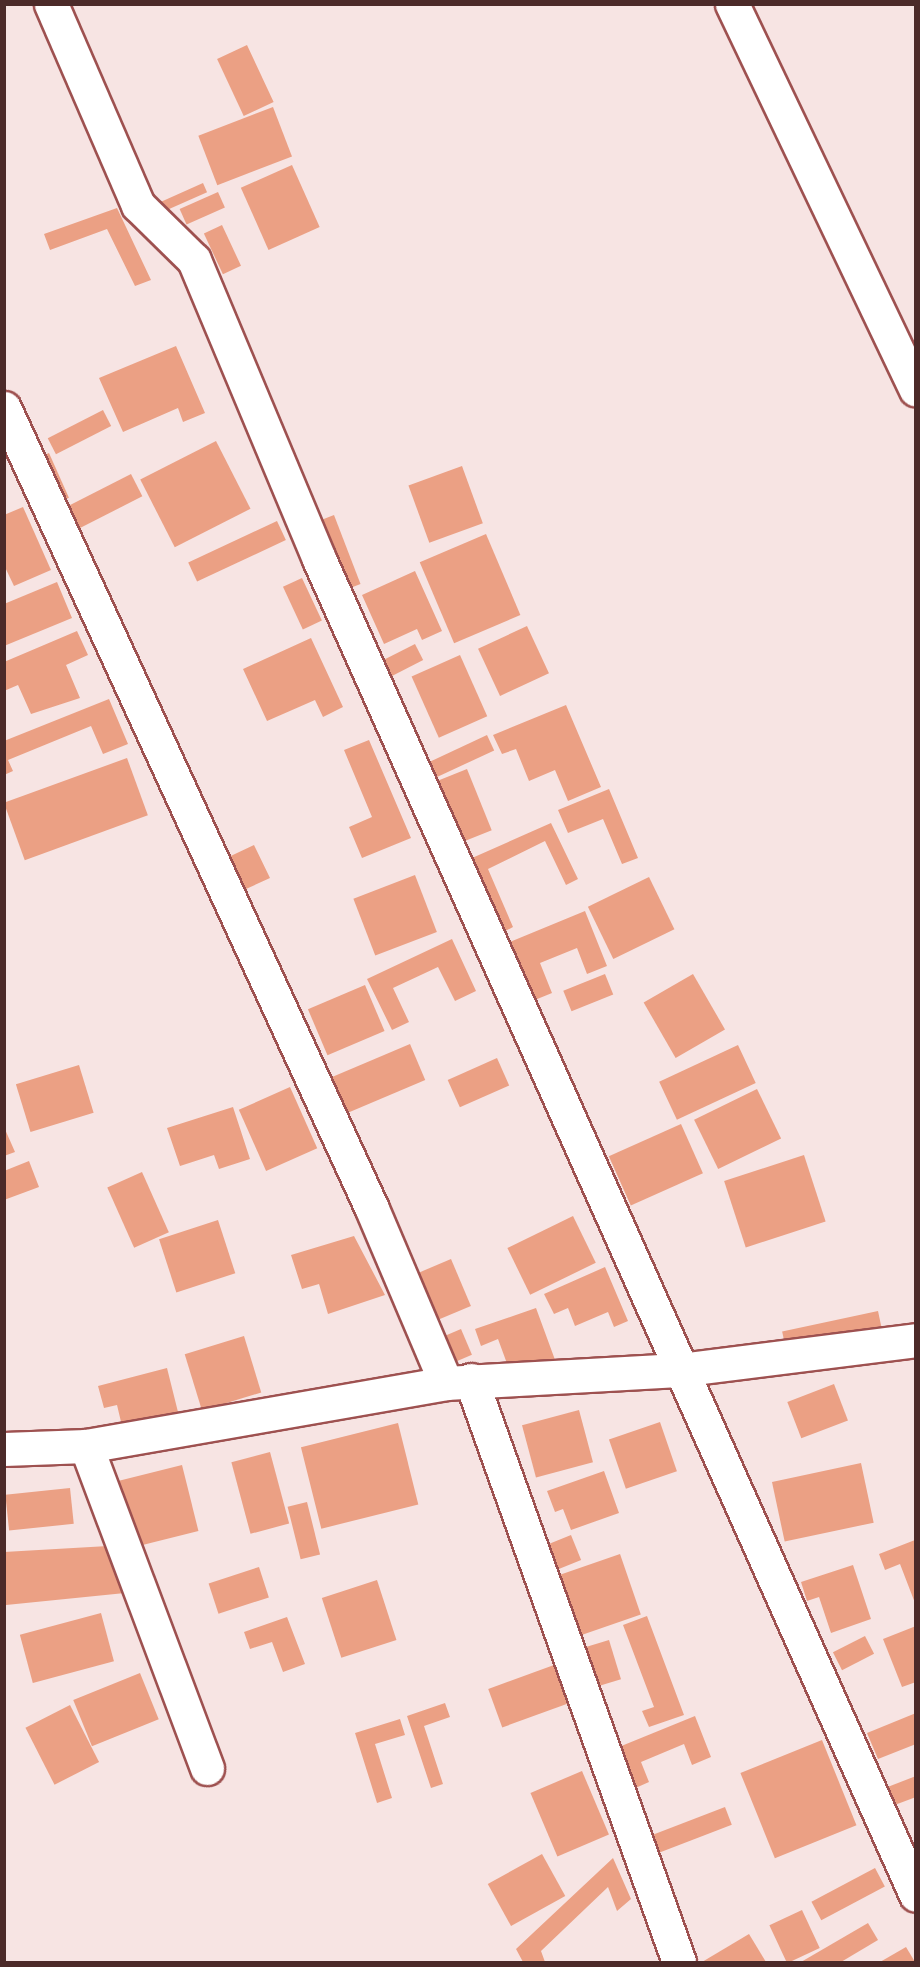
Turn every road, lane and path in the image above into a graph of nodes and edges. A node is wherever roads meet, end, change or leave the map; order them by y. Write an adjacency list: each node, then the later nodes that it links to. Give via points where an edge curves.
1 (51, 4): 6 (street, via 138,205 194,260 319,559)
2 (732, 4): 3 (street)
3 (915, 389)
4 (4, 408): 7 (street, via 372,1209)
5 (915, 1340): 6 (street)
6 (679, 1370): 7 (street); 11 (street)
7 (458, 1382): 8 (street); 12 (street)
8 (86, 1446): 9 (street); 10 (street)
9 (4, 1449)
10 (207, 1767)
11 (915, 1895)
12 (679, 1962)

